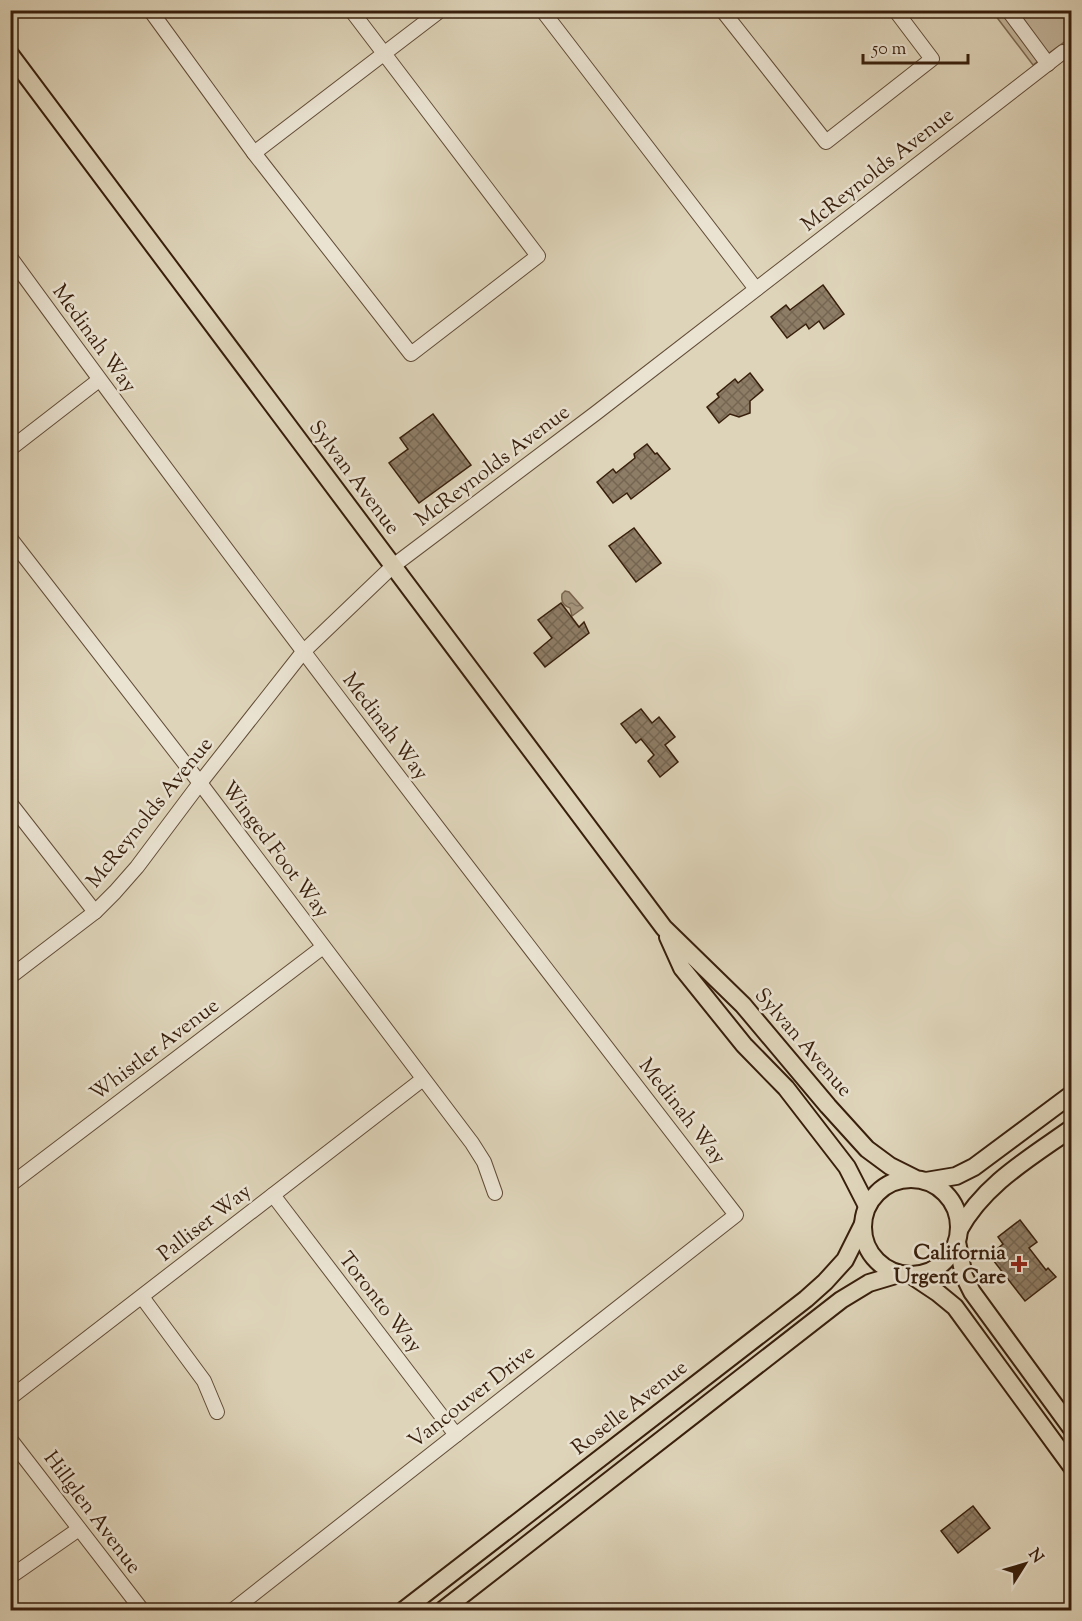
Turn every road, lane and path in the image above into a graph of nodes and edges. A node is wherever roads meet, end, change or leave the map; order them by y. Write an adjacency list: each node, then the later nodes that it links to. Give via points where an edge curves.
1 (150, 10): 12 (street)
2 (351, 10): 10 (street)
3 (441, 10): 10 (street)
4 (542, 10): 14 (street)
5 (722, 10): 6 (street, via 826,142 932,59)
6 (894, 10)
7 (1008, 10): 11 (street)
8 (1063, 52): 11 (street, McReynolds Avenue)
9 (10, 54): 18 (main road, Sylvan Avenue)
10 (385, 54): 12 (street); 12 (street, via 538,255 411,354)
11 (1048, 64): 14 (street, McReynolds Avenue)
12 (254, 153)
13 (10, 257): 15 (street, Medinah Way)
14 (756, 289): 18 (street, McReynolds Avenue)
15 (99, 380): 16 (street); 19 (street, Medinah Way)
16 (10, 449)
17 (10, 538): 20 (street, Winged Foot Way)
18 (393, 566): 19 (street, McReynolds Avenue); 23 (main road, Sylvan Avenue)
19 (303, 651): 20 (street, McReynolds Avenue); 34 (street, Medinah Way)
20 (200, 783): 22 (street, McReynolds Avenue, via 137,867); 24 (street, Winged Foot Way)
21 (10, 803): 22 (street)
22 (94, 912): 25 (street, McReynolds Avenue)
23 (664, 928): 29 (main road, Sylvan Avenue, via 743,1005 867,1149 890,1166); 33 (main road, Sylvan Avenue, via 682,968 744,1045 786,1088 847,1167)
24 (323, 947): 26 (street, Winged Foot Way); 30 (street, Whistler Avenue)
25 (10, 977)
26 (423, 1079): 31 (street, Winged Foot Way, via 472,1143); 32 (street, Palliser Way)
27 (1071, 1094): 29 (main road, via 974,1167 956,1176)
28 (1071, 1128): 36 (main road, via 988,1190 975,1204)
29 (920, 1179): 33 (main road, via 889,1184 874,1194); 36 (main road, via 942,1189 952,1201 958,1215)
30 (10, 1185)
31 (495, 1193)
32 (273, 1196): 38 (street, Palliser Way); 42 (street, Toronto Way)
33 (867, 1206): 35 (main road)
34 (736, 1215): 42 (street, Vancouver Drive)
35 (863, 1224): 37 (main road, via 864,1240 871,1254 882,1265); 49 (main road, Roselle Avenue, via 845,1260 811,1294)
36 (958, 1236): 37 (main road, via 949,1257 940,1266); 41 (main road, via 964,1275 972,1292)
37 (905, 1275): 44 (main road, via 944,1297 959,1311); 50 (main road, via 869,1283 841,1300)
38 (142, 1297): 39 (street, Palliser Way); 40 (street, via 204,1381)
39 (10, 1398)
40 (217, 1412)
41 (1071, 1429)
42 (456, 1434): 48 (street, Vancouver Drive)
43 (10, 1439): 45 (street, Hillglen Avenue)
44 (1071, 1467)
45 (79, 1529): 46 (street); 47 (street, Hillglen Avenue)
46 (10, 1577)
47 (142, 1611)
48 (233, 1611)
49 (404, 1611)
50 (443, 1611)

